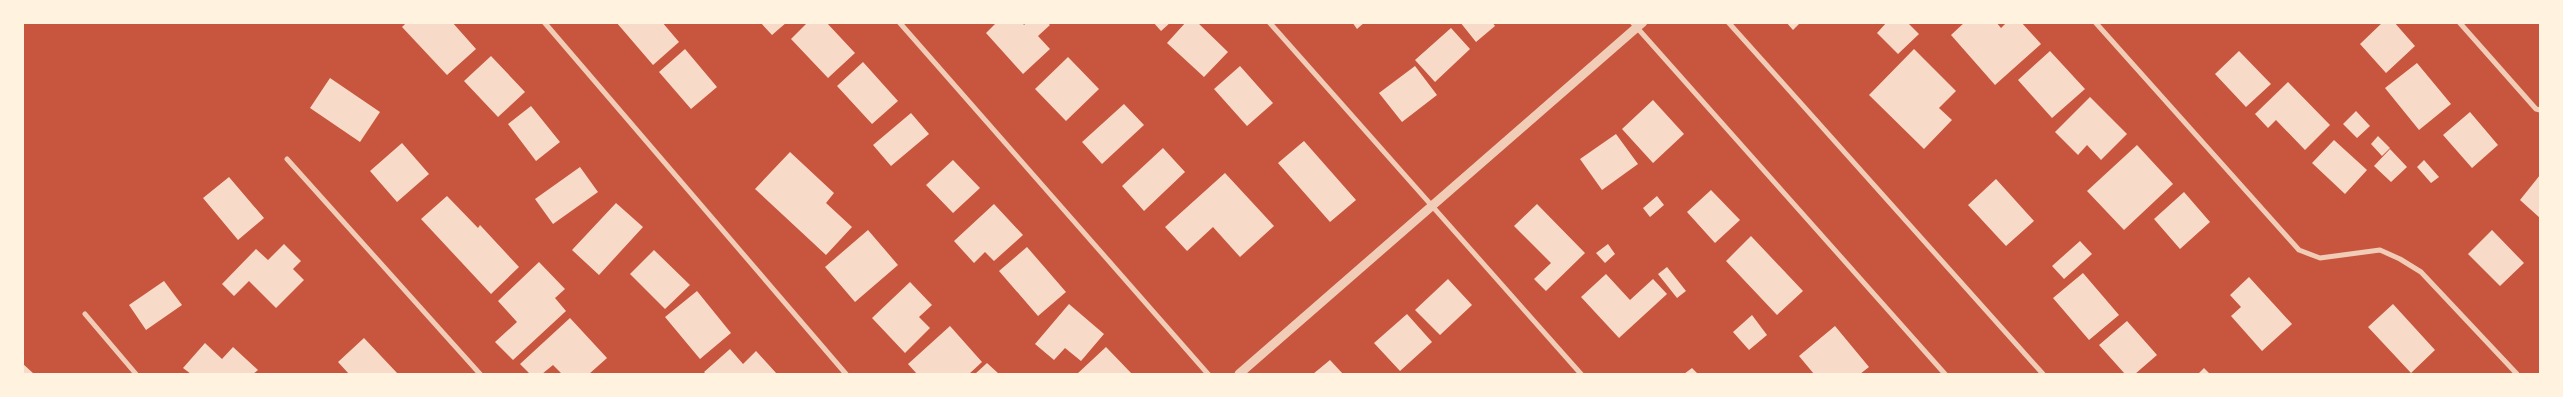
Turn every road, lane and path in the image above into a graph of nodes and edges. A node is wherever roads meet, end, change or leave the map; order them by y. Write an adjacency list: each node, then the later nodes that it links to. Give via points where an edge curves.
1 (544, 22): 14 (street)
2 (899, 22): 15 (street)
3 (1269, 22): 10 (street)
4 (1728, 22): 19 (street)
5 (2095, 22): 20 (street, via 2300,250 2320,258 2380,250 2400,259 2421,272)
6 (2459, 22): 8 (street, via 2536,110)
7 (1637, 24): 10 (street); 18 (street)
8 (2540, 110)
9 (287, 159): 13 (street)
10 (1430, 206): 16 (street); 17 (street)
11 (85, 314): 12 (street)
12 (136, 374)
13 (480, 374)
14 (846, 374)
15 (1208, 374)
16 (1239, 374)
17 (1581, 374)
18 (1945, 374)
19 (2043, 374)
20 (2517, 374)

